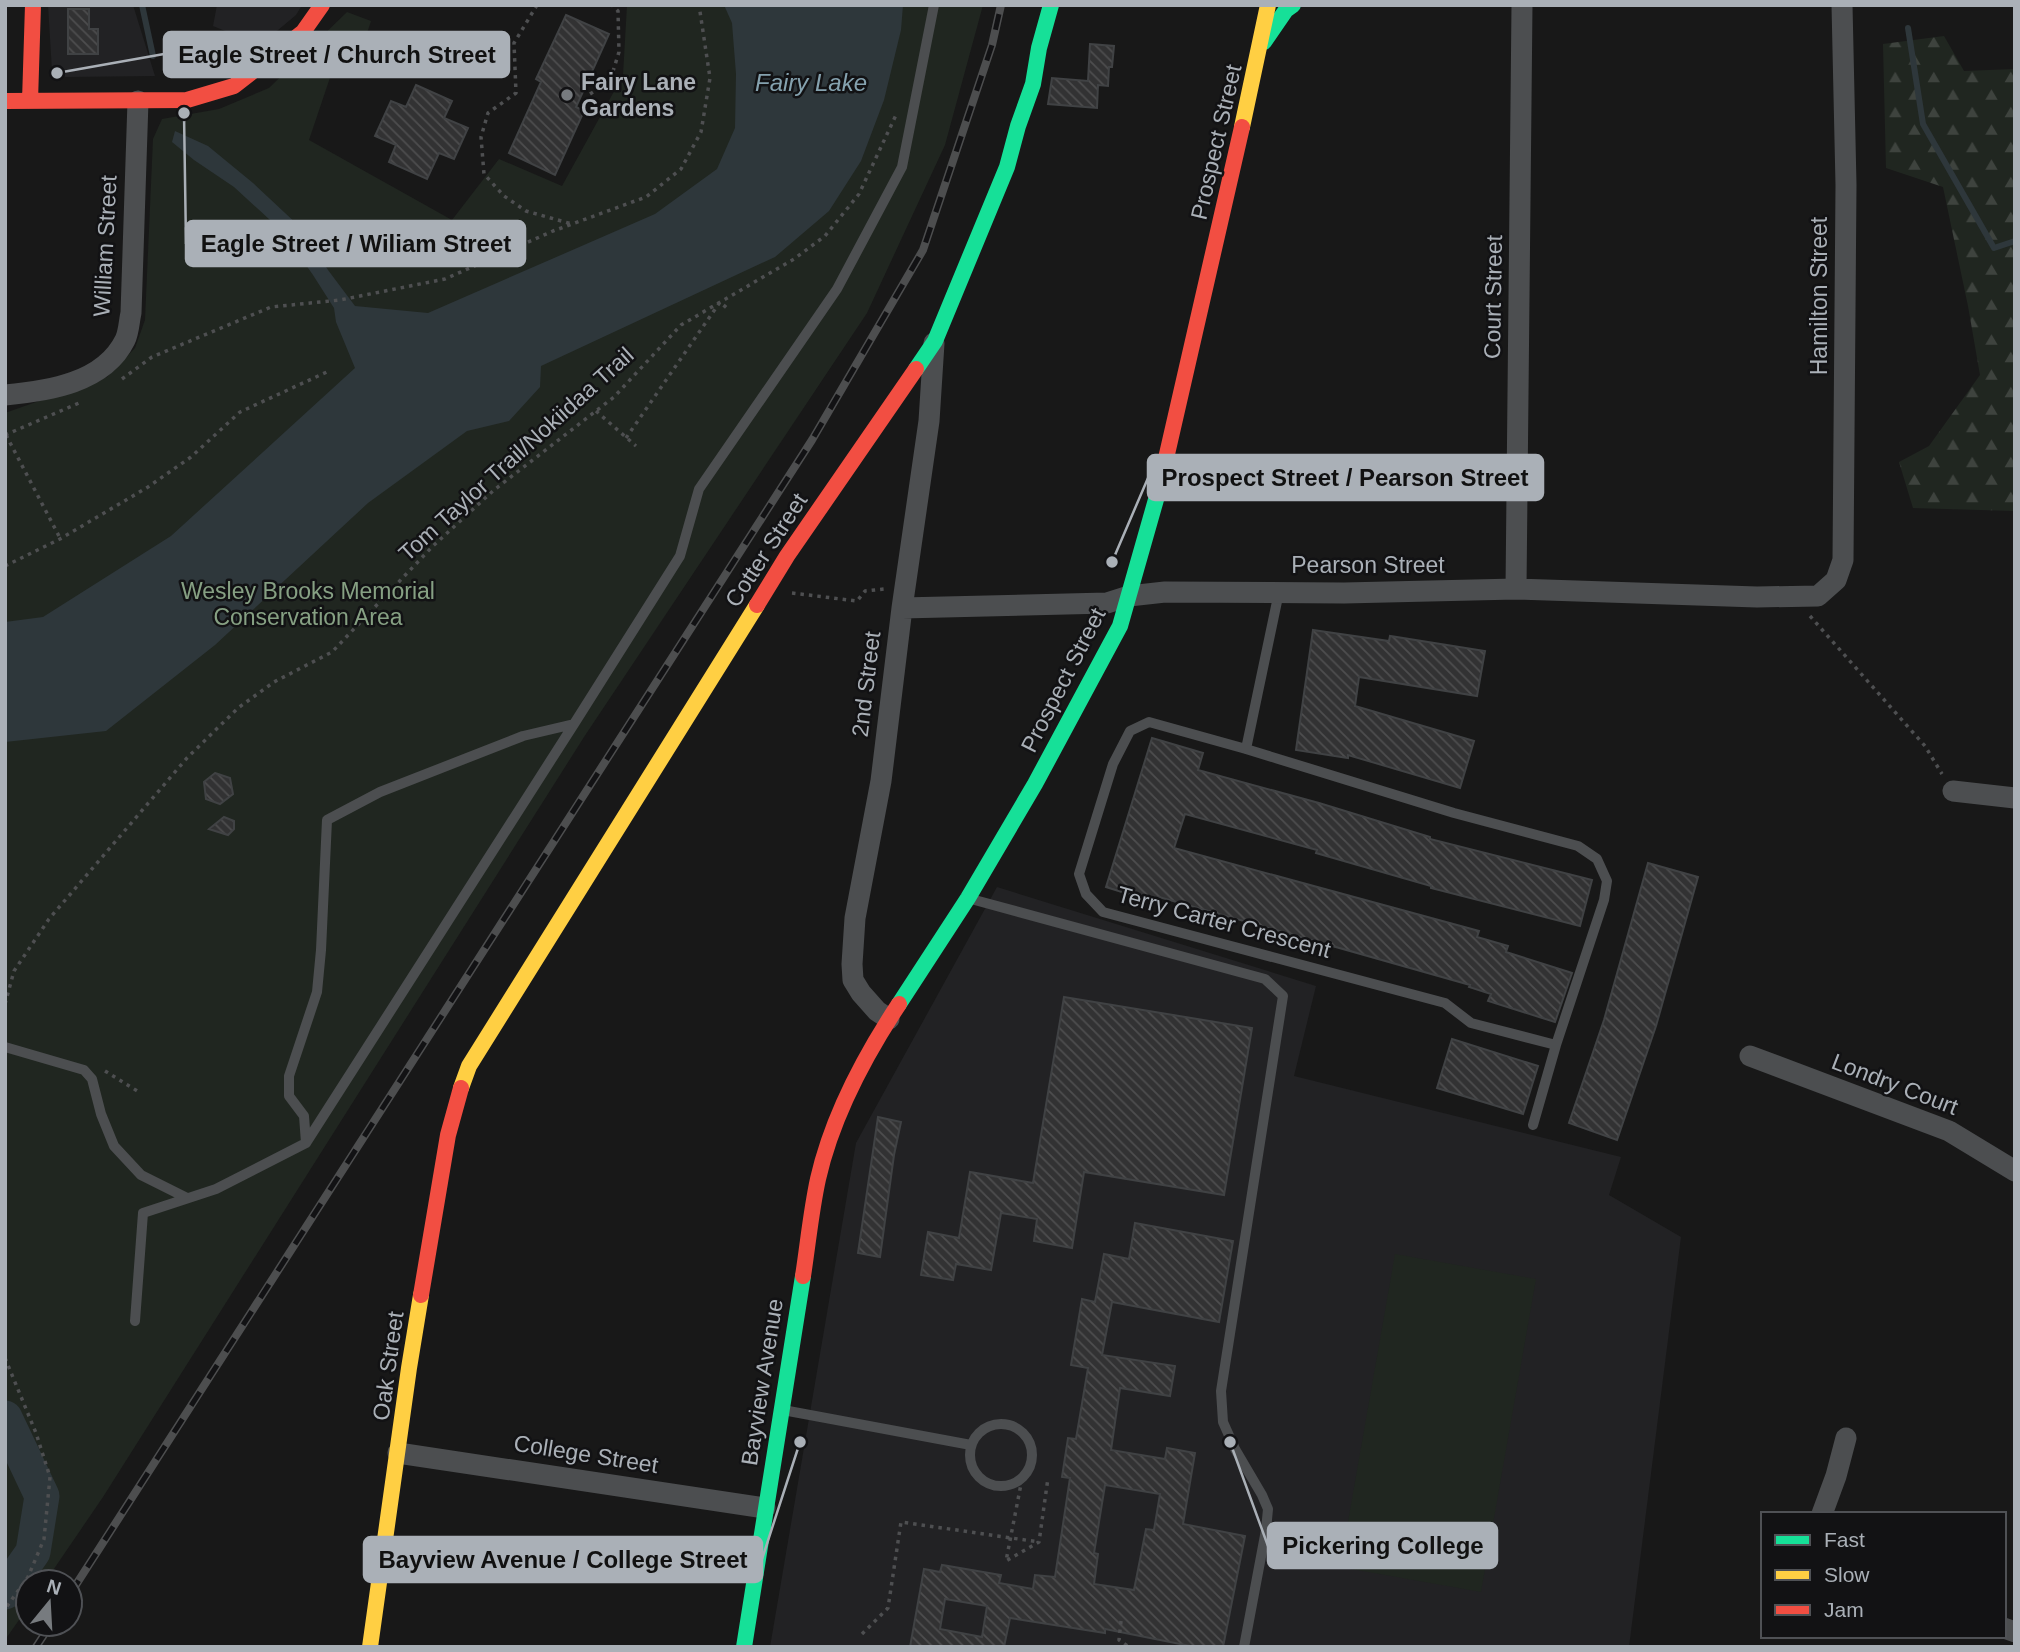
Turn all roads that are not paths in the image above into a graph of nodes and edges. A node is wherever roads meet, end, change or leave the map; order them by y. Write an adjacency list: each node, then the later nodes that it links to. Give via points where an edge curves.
1 (33, 5): 12 (main road)
2 (322, 5): 10 (main road, via 303,32 234,86 187,100)
3 (934, 5): 20 (lane, via 902,167 837,289 699,489 680,556)
4 (1051, 5): 13 (main road, Cotter Street, via 1007,167)
5 (1268, 5): 9 (main road, Prospect Street)
6 (1293, 5): 9 (main road)
7 (1522, 5): 16 (street, Court Street)
8 (1842, 5): 15 (street, Hamilton Street, via 1846,185 1843,560)
9 (1260, 48): 18 (main road, Prospect Street, via 1164,470)
10 (138, 100): 12 (main road); 14 (street, William Street, via 131,313 125,340 107,365 79,381)
11 (5, 101): 12 (main road)
12 (30, 101)
13 (934, 341): 19 (street, 2nd Street, via 929,421); 29 (main road, Cotter Street, via 787,556 469,1066)
14 (5, 395)
15 (1831, 584): 16 (street, Pearson Street, via 1818,596)
16 (1516, 589): 17 (street, Pearson Street)
17 (1279, 592): 18 (street, Pearson Street); 21 (lane)
18 (1129, 596): 19 (street, Pearson Street, via 1107,603); 24 (main road, Prospect Street, via 1119,626 1035,784)
19 (904, 598): 25 (street, 2nd Street, via 880,781 855,918 852,964 857,986 877,1011)
20 (574, 724): 32 (lane); 32 (lane, via 523,736 380,792 327,820 317,992 289,1076 289,1096 303,1116)
21 (1246, 749): 26 (lane, Terry Carter Crescent, via 1578,846 1597,859 1607,881 1604,900); 26 (lane, Terry Carter Crescent, via 1149,722 1130,731 1113,764 1079,874 1086,894 1103,912 1445,1003 1471,1023)
22 (1953, 791): 23 (street)
23 (2015, 799)
24 (968, 898): 25 (main road, Prospect Street); 44 (lane, via 1265,979 1283,996 1221,1391 1223,1422 1268,1509)
25 (889, 1018): 31 (main road, Prospect Street)
26 (1556, 1045): 30 (lane, Terry Carter Crescent)
27 (5, 1047): 34 (lane, via 84,1070 92,1079 114,1146 141,1175)
28 (1750, 1056): 33 (street, Londry Court, via 1949,1131)
29 (459, 1093): 39 (main road, Oak Street, via 446,1148)
30 (1533, 1125)
31 (834, 1126): 36 (main road, Bayview Avenue, via 818,1179)
32 (306, 1143): 34 (lane, via 216,1189)
33 (2015, 1171)
34 (187, 1198): 35 (lane, via 143,1213)
35 (135, 1321)
36 (781, 1409): 38 (lane); 40 (main road, Bayview Avenue)
37 (1846, 1438): 41 (street)
38 (971, 1446): 38 (lane, via 985,1428 1008,1424 1019,1429 1032,1447 1030,1470 1012,1485 989,1485 973,1468)
39 (398, 1452): 40 (street, College Street); 42 (main road, Oak Street)
40 (765, 1508): 43 (main road, Bayview Avenue)
41 (1823, 1512)
42 (370, 1647)
43 (744, 1647)
44 (1244, 1647)

